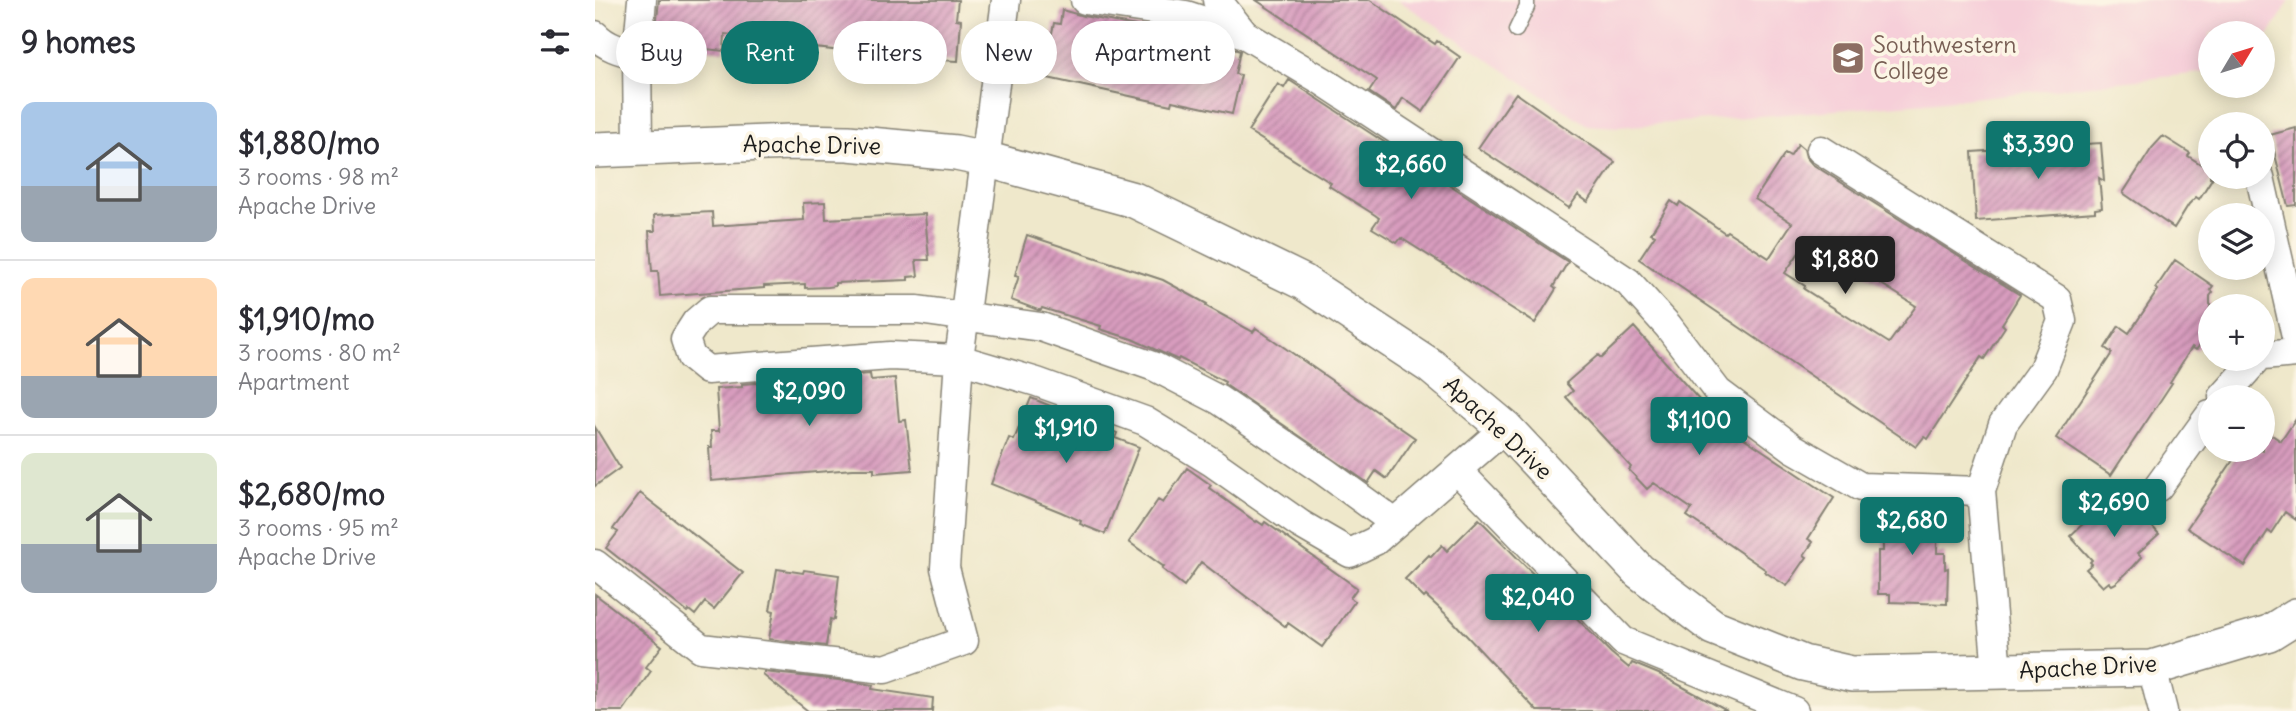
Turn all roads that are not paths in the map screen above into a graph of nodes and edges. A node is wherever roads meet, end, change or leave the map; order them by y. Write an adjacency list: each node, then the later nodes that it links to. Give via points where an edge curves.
1 (642, 0): 6 (street)
2 (1006, 0): 15 (street)
3 (1084, 0): 8 (street, via 1186,15)
4 (1217, 0): 8 (street)
5 (1527, 0): 7 (lane)
6 (640, 21)
7 (1516, 30)
8 (1244, 34): 28 (street, via 1628,282 1718,392 1793,448 1861,487)
9 (595, 35): 10 (street)
10 (616, 49)
11 (637, 84): 12 (street)
12 (638, 147): 13 (street, Apache Drive); 15 (street, Apache Drive, via 848,143)
13 (595, 150)
14 (1821, 150): 28 (street, Apache Drive, via 2057,299 2062,321 2048,357 2003,424)
15 (985, 159): 17 (street); 24 (street, Apache Drive, via 1134,200 1303,282 1432,367)
16 (2263, 189): 18 (street)
17 (964, 316): 21 (street); 21 (street, via 918,310 710,310 685,339 691,357 707,370 890,356); 29 (street, via 1041,327 1155,367 1219,400)
18 (2296, 337)
19 (2296, 354): 20 (street)
20 (2275, 355)
21 (959, 359): 29 (street, via 1145,421 1350,553); 30 (street, via 946,568 964,641 885,669 701,648)
22 (2246, 371): 23 (street)
23 (2234, 385)
24 (1505, 428): 26 (street); 33 (street, Apache Drive, via 1639,571 1713,627 1803,663 1852,674)
25 (2198, 432): 27 (street)
26 (1457, 470): 29 (street); 34 (street, via 1623,640)
27 (2158, 487)
28 (1981, 491): 33 (street, Apache Drive)
29 (1395, 523)
30 (595, 564)
31 (2296, 616): 32 (street, Apache Drive, via 2269,633)
32 (2152, 668): 33 (street, Apache Drive); 35 (street)
33 (1997, 671)
34 (1794, 711)
35 (2163, 711)

